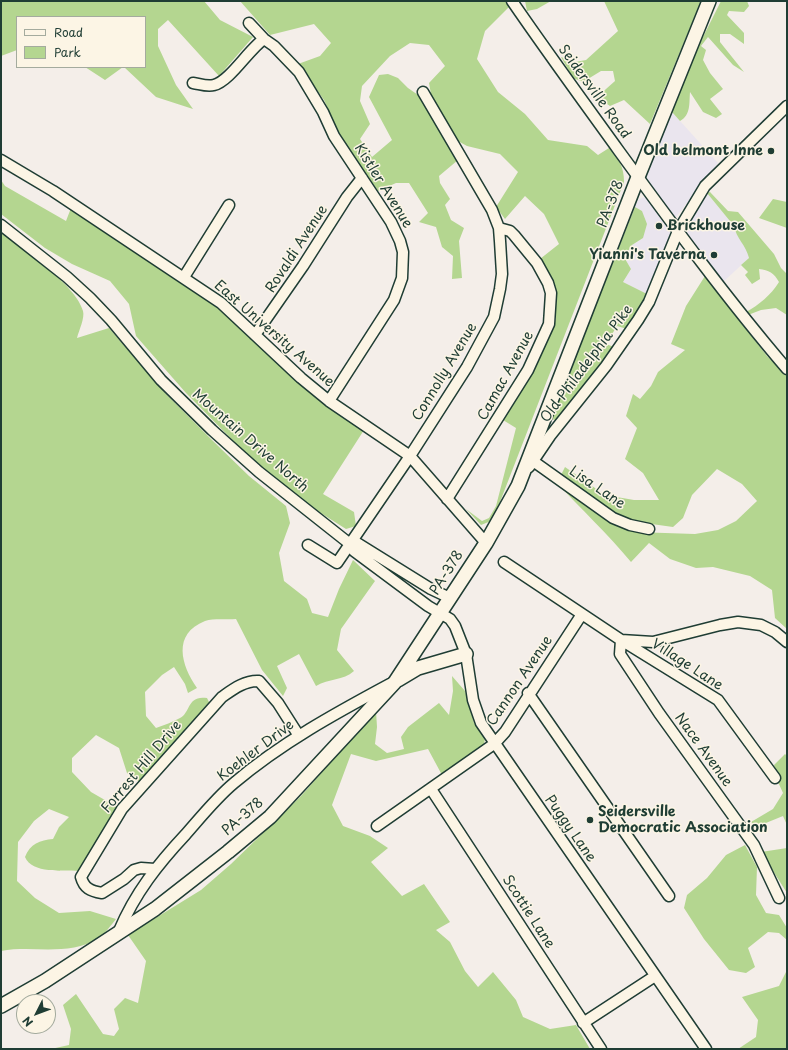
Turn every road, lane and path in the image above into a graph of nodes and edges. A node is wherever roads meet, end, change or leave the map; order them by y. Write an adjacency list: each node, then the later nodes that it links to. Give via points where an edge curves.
1 (512, 1): 9 (street, Seidersville Road)
2 (709, 1): 9 (main road, PA-378)
3 (249, 23): 4 (street, Kistler Avenue)
4 (264, 39): 5 (street, via 222,82 206,85); 10 (street, Kistler Avenue, via 299,72 334,136)
5 (193, 83)
6 (423, 92): 13 (street, Connolly Avenue, via 489,202)
7 (787, 106): 14 (street, Old Philadelphia Pike, via 705,186)
8 (1, 160): 15 (street, East University Avenue)
9 (638, 177): 14 (street, Seidersville Road); 21 (main road, PA-378)
10 (362, 178): 16 (street, Rovaldi Avenue); 18 (street, Kistler Avenue, via 391,222 400,241 403,252 402,274 389,309)
11 (229, 205): 15 (street)
12 (1, 225): 25 (street, Mountain Drive North, via 90,298 162,380 212,430 259,472)
13 (499, 228): 19 (street, Connolly Avenue, via 502,274 494,317 467,367); 22 (street, Camac Avenue, via 510,231 524,246 548,283 551,293 549,324 528,370)
14 (678, 231): 17 (street, Seidersville Road, via 747,322); 20 (street, Old Philadelphia Pike, via 649,302 638,320 610,361)
15 (184, 277): 16 (street, East University Avenue, via 221,303)
16 (255, 335): 18 (street, East University Avenue)
17 (787, 369)
18 (329, 401): 19 (street, East University Avenue)
19 (410, 456): 22 (street, East University Avenue); 25 (street, Connolly Avenue)
20 (533, 461): 21 (street, Old Philadelphia Pike); 23 (street, Lisa Lane, via 613,518 630,525)
21 (518, 486): 24 (main road, PA-378)
22 (447, 499): 24 (street, East University Avenue)
23 (649, 528)
24 (486, 543): 28 (main road, PA-378)
25 (350, 544): 26 (street, Connolly Avenue, via 337,564); 28 (street, via 357,543); 29 (street, Mountain Drive North, via 354,551)
26 (308, 545)
27 (504, 562): 30 (street, Village Lane)
28 (450, 598): 29 (main road, PA-378)
29 (441, 613): 33 (street, Puggy Lane, via 455,626); 34 (main road, PA-378)
30 (582, 614): 31 (street, Village Lane); 35 (street, Cannon Avenue)
31 (621, 640): 32 (street, via 653,642 738,622 761,625); 38 (street, Village Lane, via 718,700); 43 (street, Nace Avenue, via 620,654 675,736 754,845)
32 (787, 642)
33 (466, 654): 34 (main road, via 418,668); 37 (street, Puggy Lane, via 476,711)
34 (395, 682): 36 (street, Koehler Drive); 44 (main road, PA-378, via 270,817 155,909)
35 (528, 693): 37 (street, Cannon Avenue, via 505,732); 42 (street)
36 (299, 736): 41 (street, Koehler Drive, via 233,784); 41 (street, Forrest Hill Drive, via 278,703 259,682 249,682 222,697 122,809 81,876 82,883 89,890 102,892 134,870)
37 (494, 744): 39 (street, Cannon Avenue); 45 (street, Puggy Lane)
38 (775, 778)
39 (431, 789): 40 (street, Cannon Avenue); 47 (street, Scottie Lane)
40 (377, 826)
41 (155, 869): 44 (street, Koehler Drive, via 128,909)
42 (669, 896)
43 (779, 898)
44 (119, 931): 46 (main road, PA-378, via 45,981)
45 (655, 976): 47 (street); 49 (street, Puggy Lane)
46 (1, 1006)
47 (583, 1023): 48 (street, Scottie Lane)
48 (601, 1049)
49 (706, 1049)

